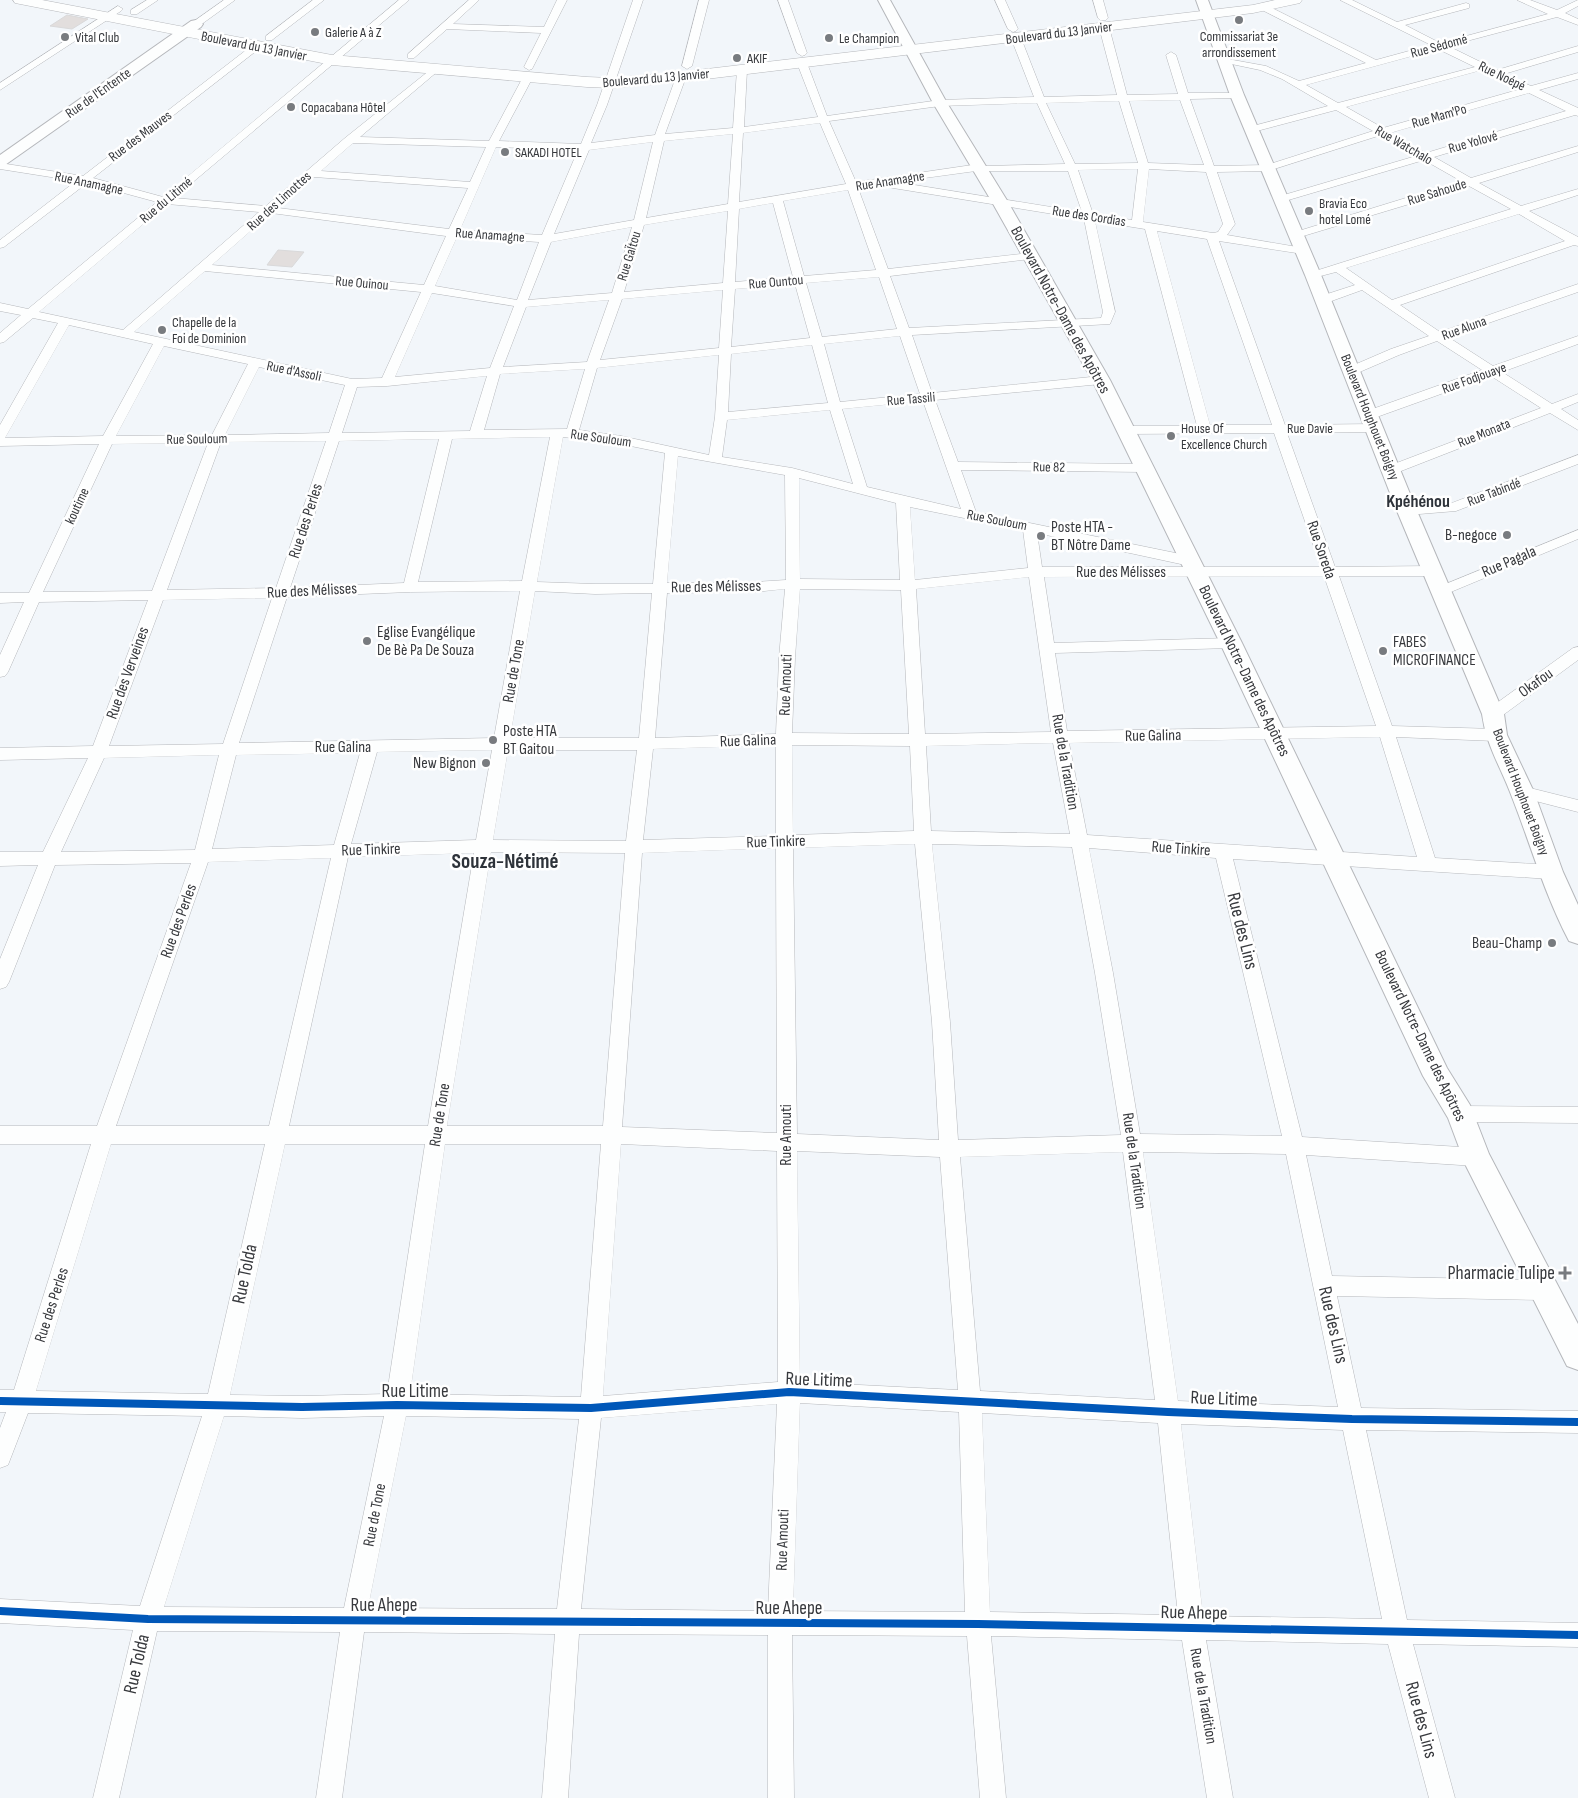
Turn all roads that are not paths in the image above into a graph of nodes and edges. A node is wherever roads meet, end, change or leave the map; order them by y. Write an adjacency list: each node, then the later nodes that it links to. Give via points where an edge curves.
1 (20, 0): 23 (highway, Boulevard du 13 Janvier)
2 (72, 0): 23 (highway, Boulevard du 13 Janvier)
3 (153, 0): 22 (street)
4 (230, 0): 29 (street)
5 (319, 0): 32 (street, Rue des Mauves)
6 (404, 0): 37 (street, Rue du Litimé)
7 (474, 0): 28 (street)
8 (562, 0): 30 (street)
9 (638, 0): 49 (street)
10 (704, 0): 45 (street, Rue GaÏtou)
11 (783, 0): 39 (street)
12 (884, 0): 33 (street, Boulevard Notre-Dame des Apôtres)
13 (1000, 0): 31 (street)
14 (1098, 0): 26 (street)
15 (1295, 0): 19 (highway, Boulevard du 13 Janvier)
16 (1345, 0): 27 (street, Rue Noépé)
17 (1522, 0): 24 (street)
18 (1578, 2): 24 (street, Rue Sédomé)
19 (1263, 4): 21 (highway, Boulevard du 13 Janvier); 41 (street)
20 (1466, 6): 27 (street)
21 (1205, 8): 26 (highway, Boulevard du 13 Janvier); 40 (street, Boulevard Houphouet Boigny)
22 (134, 12): 23 (highway, Boulevard du 13 Janvier); 29 (highway, Boulevard du 13 Janvier)
23 (112, 13): 29 (highway, Boulevard du 13 Janvier); 51 (street)
24 (1557, 14): 25 (street); 34 (street, Rue Sédomé)
25 (1578, 22)
26 (1104, 23): 31 (highway, Boulevard du 13 Janvier); 55 (street)
27 (1396, 25): 34 (street, Rue Noépé)
28 (444, 26): 30 (street); 38 (street)
29 (190, 28): 32 (highway, Boulevard du 13 Janvier); 70 (street, Rue de l'Entente)
30 (547, 30): 46 (street)
31 (1014, 33): 33 (highway, Boulevard du 13 Janvier); 56 (street)
32 (263, 42): 37 (highway, Boulevard du 13 Janvier); 77 (street, Rue des Mauves)
33 (910, 46): 39 (highway, Boulevard du 13 Janvier); 57 (street, Boulevard Notre-Dame des Apôtres)
34 (1442, 46): 41 (street, Rue Sédomé); 42 (street, Rue Noépé)
35 (1578, 49): 47 (street)
36 (1171, 55): 54 (street)
37 (337, 56): 38 (highway, Boulevard du 13 Janvier); 43 (highway, Boulevard du 13 Janvier); 85 (street, Rue du Litimé)
38 (411, 56): 46 (highway, Boulevard du 13 Janvier)
39 (802, 58): 44 (highway, Boulevard du 13 Janvier); 45 (highway, Boulevard du 13 Janvier); 60 (street)
40 (1225, 60): 50 (street, Rue Watchalo, via 1263,68); 53 (street, Boulevard Houphouet Boigny)
41 (1374, 63): 50 (street, Rue Sédomé)
42 (1484, 67): 47 (street, Rue Noépé); 58 (street)
43 (435, 69): 46 (highway, Boulevard du 13 Janvier); 65 (street, Rue des Limottes)
44 (742, 70): 45 (highway, Boulevard du 13 Janvier); 62 (street)
45 (684, 71): 49 (highway, Boulevard du 13 Janvier); 64 (street, Rue GaÏtou)
46 (529, 72): 49 (highway, Boulevard du 13 Janvier); 66 (street)
47 (1496, 73): 52 (street, Rue Noépé)
48 (1578, 76): 52 (street, Rue Mam'Po)
49 (613, 78): 67 (street)
50 (1298, 84): 58 (street, Rue Watchalo)
51 (0, 86)
52 (1531, 90): 59 (street, Rue Noépé); 63 (street, Rue Mam'Po)
53 (1237, 95): 54 (street); 61 (street, Boulevard Houphouet Boigny)
54 (1184, 97): 55 (street); 75 (street)
55 (1123, 98): 56 (street); 71 (street)
56 (1040, 100): 57 (street); 73 (street)
57 (940, 103): 60 (street); 72 (street, Boulevard Notre-Dame des Apôtres)
58 (1337, 107): 61 (street); 63 (street, Rue Watchalo)
59 (1577, 112): 69 (street, Rue Yolové)
60 (824, 119): 62 (street); 81 (street)
61 (1253, 129): 74 (street, Boulevard Houphouet Boigny)
62 (737, 131): 64 (street); 87 (street)
63 (1381, 132): 69 (street, Rue Watchalo); 74 (street, Rue Mam'Po)
64 (659, 138): 67 (street); 91 (street, Rue GaÏtou)
65 (349, 140): 66 (street); 76 (street, Rue des Limottes)
66 (492, 145): 67 (street); 80 (street)
67 (584, 147): 95 (street)
68 (1578, 149): 79 (street, Rue Sahoude)
69 (1424, 156): 79 (street, Rue Watchalo); 84 (street, Rue Yolové)
70 (0, 164): 77 (street, Rue Anamagne)
71 (1144, 166): 73 (street, Rue Mam'Po); 75 (street, Rue Mam'Po); 92 (street)
72 (980, 168): 73 (street, Rue Anamagne); 78 (street, Rue Anamagne); 86 (street, Boulevard Notre-Dame des Apôtres)
73 (1072, 168): 90 (street)
74 (1268, 168): 75 (street, Rue Mam'Po); 84 (street, Boulevard Houphouet Boigny)
75 (1212, 169): 94 (street, via 1229,224 1222,234)
76 (310, 173): 80 (street); 88 (street, Rue des Limottes)
77 (83, 180): 85 (street, Rue Anamagne); 98 (street, Rue des Mauves)
78 (876, 182): 81 (street, Rue Anamagne); 86 (street, Rue des Cordias)
79 (1471, 182): 89 (street, Rue Watchalo); 97 (street, Rue Sahoude)
80 (474, 185): 93 (street)
81 (852, 186): 83 (street, Rue Anamagne); 102 (street)
82 (1578, 192): 89 (street)
83 (777, 199): 87 (street, Rue Anamagne); 104 (street)
84 (1281, 199): 97 (street, Boulevard Houphouet Boigny)
85 (165, 201): 88 (street, Rue Anamagne); 114 (street, Rue du Litimé)
86 (1000, 202): 90 (street, Rue des Cordias); 99 (street, Boulevard Notre-Dame des Apôtres)
87 (734, 206): 91 (street, Rue Anamagne); 105 (street)
88 (270, 210): 93 (street, Rue Anamagne); 100 (street, Rue des Limottes)
89 (1520, 210): 96 (street, Rue Watchalo); 101 (street)
90 (1089, 217): 92 (street, Rue des Cordias); 116 (street, Rue d'Assoli, via 1109,312 1106,320)
91 (639, 223): 95 (street, Rue Anamagne); 109 (street, Rue GaÏtou)
92 (1143, 225): 94 (street, Rue des Cordias); 140 (street, via 1169,294)
93 (452, 233): 95 (street, Rue Anamagne); 108 (street)
94 (1212, 237): 97 (street, Rue des Cordias); 141 (street, Rue Soreda)
95 (546, 239): 111 (street)
96 (1577, 242): 112 (street)
97 (1299, 243): 103 (street, Boulevard Houphouet Boigny)
98 (0, 245)
99 (1030, 256): 102 (street, Rue Ountou); 116 (street, Boulevard Notre-Dame des Apôtres)
100 (202, 267): 108 (street, Rue Ouinou); 118 (street, Rue des Limottes)
101 (1338, 268): 103 (street); 106 (street)
102 (883, 273): 104 (street, Rue Ountou); 117 (street)
103 (1313, 275): 110 (street, Boulevard Houphouet Boigny)
104 (800, 279): 105 (street, Rue Ountou); 122 (street)
105 (729, 286): 109 (street, Rue Ountou); 124 (street)
106 (1362, 286): 110 (street); 112 (street)
107 (1578, 288): 119 (street, Rue Aluna)
108 (429, 289): 111 (street, Rue Ouinou); 131 (street)
109 (617, 296): 111 (street, Rue Ountou); 126 (street, Rue GaÏtou)
110 (1322, 300): 128 (street, Boulevard Houphouet Boigny)
111 (521, 304): 127 (street)
112 (1391, 304): 119 (street)
113 (0, 307): 114 (street, Rue d'Assoli)
114 (31, 314): 115 (street, Rue d'Assoli); 120 (street, Rue du Litimé)
115 (66, 320): 118 (street, Rue d'Assoli); 145 (street)
116 (1067, 322): 117 (street, Rue d'Assoli); 130 (street, Boulevard Notre-Dame des Apôtres)
117 (905, 332): 122 (street, Rue d'Assoli); 133 (street)
118 (125, 334): 123 (street, Rue d'Assoli)
119 (1439, 337): 128 (street, Rue Aluna); 129 (street)
120 (0, 339)
121 (1578, 340): 129 (street, Rue Fodjouaye)
122 (817, 341): 124 (street, Rue d'Assoli); 135 (street)
123 (160, 342): 125 (street, Rue d'Assoli); 149 (street, koutime)
124 (724, 351): 126 (street, Rue d'Assoli); 137 (street)
125 (254, 363): 132 (street, Rue d'Assoli); 148 (street, Rue des Verveines)
126 (592, 365): 127 (street, Rue d'Assoli); 143 (street, Rue GaÏtou)
127 (495, 371): 131 (street, Rue d'Assoli); 144 (street)
128 (1351, 371): 138 (street, Boulevard Houphouet Boigny)
129 (1492, 371): 136 (street); 138 (street, Rue Fodjouaye)
130 (1101, 380): 133 (street, Rue Tassili); 142 (street, Boulevard Notre-Dame des Apôtres)
131 (386, 382): 132 (street, Rue d'Assoli)
132 (352, 383): 147 (street, Rue des Perles)
133 (928, 397): 135 (street, Rue Tassili); 154 (street)
134 (1578, 398): 136 (street, Rue Monata)
135 (835, 406): 137 (street, Rue Tassili); 158 (street)
136 (1549, 408): 139 (street); 156 (street, Rue Monata)
137 (721, 416): 153 (street)
138 (1371, 422): 141 (street, Rue Davie); 156 (street, Boulevard Houphouet Boigny)
139 (1578, 426)
140 (1204, 428): 141 (street, Rue Davie); 142 (street, Rue Davie)
141 (1280, 428): 167 (street, Rue Soreda)
142 (1125, 430): 155 (street, Boulevard Notre-Dame des Apôtres)
143 (564, 433): 144 (street, Rue Souloum); 151 (street, Rue Souloum); 170 (street, Rue de Tone)
144 (476, 434): 146 (street, Rue Souloum)
145 (0, 436)
146 (446, 436): 147 (street, Rue Souloum); 171 (street)
147 (334, 437): 148 (street, Rue Souloum); 174 (street, Rue des Perles)
148 (216, 439): 149 (street, Rue Souloum); 175 (street, Rue des Verveines)
149 (107, 440): 150 (street, Rue Souloum); 177 (street, koutime)
150 (0, 442)
151 (672, 450): 153 (street, Rue Souloum); 172 (street)
152 (1578, 459): 160 (street, Rue Tabindé, via 1451,508)
153 (715, 460): 157 (street, Rue Souloum)
154 (954, 466): 155 (street, Rue 82); 161 (street)
155 (1144, 468): 164 (street, Boulevard Notre-Dame des Apôtres)
156 (1391, 470): 160 (street, Boulevard Houphouet Boigny)
157 (792, 472): 158 (street, Rue Souloum); 168 (street, Rue Amouti)
158 (861, 489): 159 (street, Rue Souloum)
159 (903, 501): 161 (street, Rue Souloum); 169 (street)
160 (1407, 511): 165 (street, Boulevard Houphouet Boigny)
161 (970, 515): 162 (street, Rue Souloum)
162 (1029, 526): 164 (street, Rue Souloum); 166 (street, Rue de la Tradition)
163 (1578, 534): 173 (street, Rue Pagala)
164 (1194, 567): 166 (street, Rue des Mélisses); 167 (street, Rue des Mélisses); 178 (street, Boulevard Notre-Dame des Apôtres)
165 (1432, 571): 167 (street, Rue des Mélisses); 173 (street, Boulevard Houphouet Boigny)
166 (1036, 572): 169 (street, Rue des Mélisses); 179 (street, Rue de la Tradition)
167 (1329, 572): 183 (street, Rue Soreda)
168 (793, 584): 169 (street, Rue des Mélisses); 172 (street, Rue des Mélisses); 187 (street, Rue Amouti)
169 (909, 585): 188 (street)
170 (529, 586): 171 (street, Rue des Mélisses); 172 (street, Rue des Mélisses); 189 (street, Rue de Tone)
171 (410, 587): 174 (street, Rue des Mélisses)
172 (659, 588): 190 (street)
173 (1440, 591): 182 (street, Boulevard Houphouet Boigny)
174 (282, 593): 175 (street, Rue des Mélisses); 192 (street, Rue des Perles)
175 (156, 596): 177 (street, Rue des Mélisses); 193 (street, Rue des Verveines)
176 (0, 598): 177 (street, Rue des Mélisses)
177 (34, 598): 181 (street, koutime)
178 (1231, 642): 179 (street); 184 (street, Boulevard Notre-Dame des Apôtres)
179 (1047, 648): 186 (street, Rue de la Tradition)
180 (1578, 652): 182 (street, Okafou)
181 (0, 672)
182 (1493, 714): 185 (street, Boulevard Houphouet Boigny)
183 (1386, 731): 184 (street, Rue Galina); 185 (street, Rue Galina); 208 (street, Rue Soreda)
184 (1274, 733): 186 (street, Rue Galina); 206 (street, Boulevard Notre-Dame des Apôtres)
185 (1496, 735): 195 (street, Boulevard Houphouet Boigny)
186 (1060, 738): 188 (street, Rue Galina); 198 (street, Rue de la Tradition)
187 (784, 739): 188 (street, Rue Galina); 190 (street, Rue Galina); 199 (street, Rue Amouti)
188 (918, 740): 197 (street)
189 (502, 744): 190 (street, Rue Galina); 191 (street, Rue Galina); 200 (street, Rue de Tone)
190 (646, 744): 201 (street)
191 (370, 747): 192 (street, Rue Galina); 202 (street, Rue Tolda)
192 (229, 749): 193 (street, Rue Galina); 204 (street, Rue des Perles)
193 (99, 752): 194 (street, Rue Galina); 205 (street, Rue des Verveines)
194 (0, 754)
195 (1522, 792): 196 (street); 209 (street, Boulevard Houphouet Boigny)
196 (1578, 806)
197 (923, 837): 198 (street, Rue Tinkire); 199 (street, Rue Tinkire); 222 (street, via 942,1022)
198 (1080, 841): 203 (street, Rue Tinkire); 220 (street, Rue de la Tradition)
199 (785, 842): 201 (street, Rue Tinkire); 219 (street, Rue Amouti)
200 (484, 846): 201 (street, Rue Tinkire); 202 (street, Rue Tinkire); 218 (street, Rue de Tone)
201 (634, 847): 216 (street)
202 (341, 850): 204 (street, Rue Tinkire); 214 (street, Rue Tolda)
203 (1223, 852): 206 (street, Rue Tinkire); 221 (street, Rue des Lins)
204 (202, 856): 205 (street, Rue Tinkire); 217 (street, Rue des Perles)
205 (49, 858): 207 (street, Rue Tinkire); 211 (street, Rue des Verveines)
206 (1333, 858): 208 (street, Rue Tinkire); 212 (street, Boulevard Notre-Dame des Apôtres, via 1437,1076)
207 (0, 859)
208 (1428, 864): 209 (street, Rue Tinkire)
209 (1551, 872): 210 (street, Boulevard Houphouet Boigny)
210 (1578, 934)
211 (0, 982)
212 (1460, 1114): 213 (street); 223 (street, Boulevard Notre-Dame des Apôtres)
213 (1578, 1115)
214 (276, 1134): 217 (street); 218 (street); 230 (street, Rue Tolda)
215 (0, 1135): 217 (street)
216 (612, 1135): 218 (street); 219 (street); 232 (street)
217 (103, 1136): 228 (street, Rue des Perles)
218 (436, 1136): 231 (street, Rue de Tone)
219 (787, 1143): 222 (street); 227 (street, Rue Amouti)
220 (1132, 1144): 221 (street); 222 (street); 233 (street, Rue de la Tradition)
221 (1294, 1145): 223 (street); 224 (street, Rue des Lins)
222 (949, 1149): 229 (street)
223 (1476, 1157): 225 (street, Boulevard Notre-Dame des Apôtres)
224 (1324, 1286): 225 (street); 234 (street, Rue des Lins)
225 (1542, 1290): 226 (street, Boulevard Notre-Dame des Apôtres)
226 (1578, 1355)
227 (789, 1392): 229 (street, Rue Litime); 232 (street, Rue Litime); 241 (street, Rue Amouti)
228 (11, 1401): 230 (street, Rue Litime); 236 (street, Rue des Perles)
229 (970, 1402): 233 (street, Rue Litime); 242 (street)
230 (217, 1404): 231 (street, Rue Litime, via 302,1407); 238 (street, Rue Tolda)
231 (397, 1405): 232 (street, Rue Litime); 239 (street, Rue de Tone)
232 (591, 1408): 240 (street)
233 (1168, 1412): 234 (street, Rue Litime); 243 (street, Rue de la Tradition)
234 (1352, 1419): 235 (street, Rue Litime); 244 (street, Rue des Lins)
235 (1578, 1422)
236 (0, 1457)
237 (0, 1611): 238 (street, Rue Ahepe)
238 (148, 1619): 239 (street, Rue Ahepe); 246 (street, Rue Tolda)
239 (354, 1620): 240 (street, Rue Ahepe); 247 (street, Rue de Tone)
240 (568, 1620): 241 (street, Rue Ahepe); 248 (street)
241 (780, 1623): 242 (street, Rue Ahepe); 249 (street, Rue Amouti)
242 (978, 1624): 243 (street, Rue Ahepe); 250 (street)
243 (1192, 1628): 244 (street, Rue Ahepe); 251 (street, Rue de la Tradition)
244 (1398, 1632): 245 (street, Rue Ahepe); 252 (street, Rue des Lins)
245 (1578, 1635)
246 (106, 1798)
247 (329, 1798)
248 (555, 1798)
249 (781, 1798)
250 (993, 1798)
251 (1220, 1798)
252 (1442, 1798)

